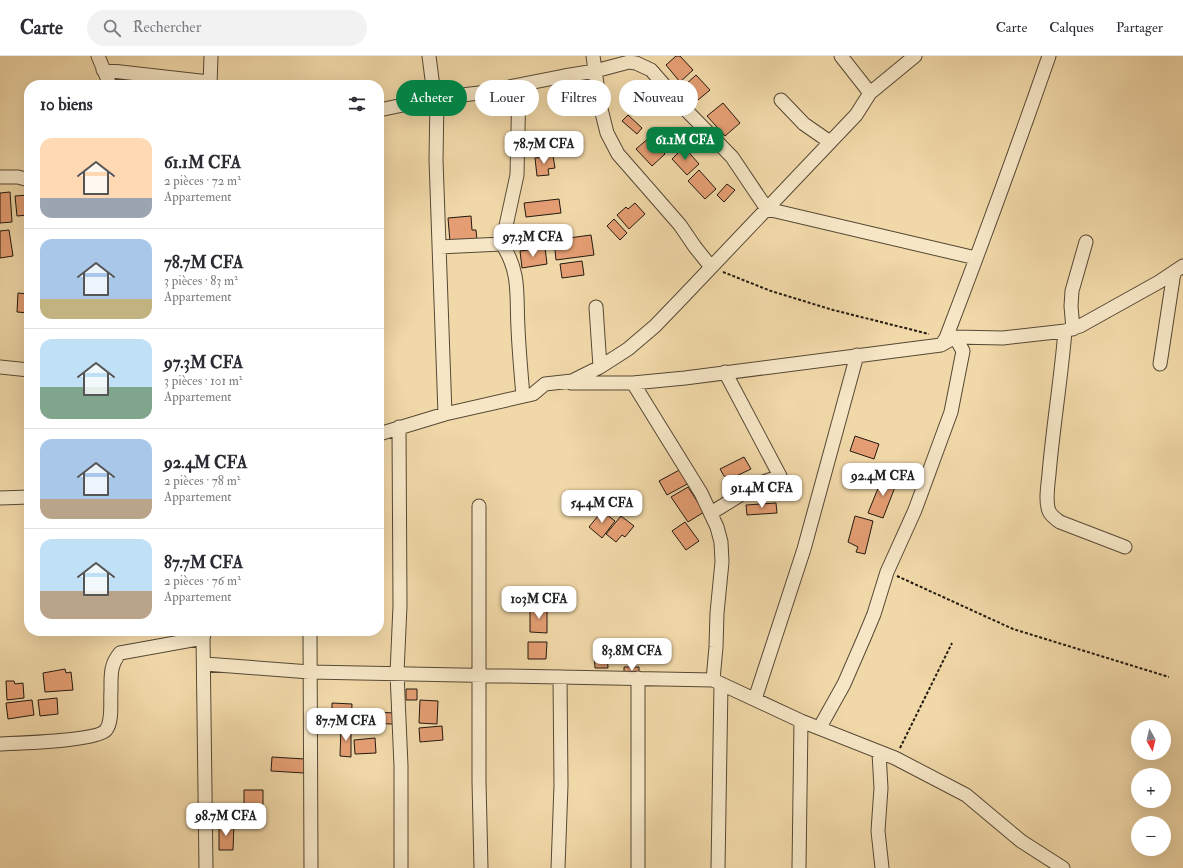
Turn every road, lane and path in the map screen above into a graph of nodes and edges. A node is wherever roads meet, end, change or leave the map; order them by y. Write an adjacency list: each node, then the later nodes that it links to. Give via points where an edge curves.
1 (98, 56): 8 (street)
2 (211, 56): 12 (street)
3 (429, 56): 13 (street)
4 (593, 56): 9 (street)
5 (841, 56): 15 (street)
6 (1049, 56): 28 (street)
7 (910, 59): 15 (street)
8 (104, 70): 10 (street); 11 (street)
9 (595, 71): 14 (street); 24 (street, via 629,62 651,70 732,157); 29 (street, via 607,133 618,154 680,225)
10 (108, 80)
11 (186, 80)
12 (210, 80)
13 (432, 80)
14 (539, 81)
15 (870, 93): 21 (street, via 856,115)
16 (781, 100): 21 (street, via 804,124)
17 (396, 106): 18 (street)
18 (384, 109)
19 (437, 116): 27 (street)
20 (518, 116): 26 (street, via 517,175)
21 (830, 142): 24 (street)
22 (0, 177): 23 (street)
23 (24, 179)
24 (767, 209): 28 (street); 29 (street)
25 (1086, 242): 32 (street, via 1072,291)
26 (502, 244): 27 (street); 42 (street, via 510,256 516,277)
27 (439, 247): 43 (street)
28 (976, 258): 33 (street)
29 (711, 267): 33 (path, via 771,291); 37 (street, via 655,326 628,349)
30 (1178, 269): 32 (street); 35 (street)
31 (596, 307): 37 (street)
32 (1069, 330): 33 (street, via 1003,338); 50 (street, via 1051,444 1049,511 1060,522)
33 (947, 340): 34 (street); 51 (street, via 963,351 950,412 915,510)
34 (857, 356): 39 (street); 64 (street, via 804,549)
35 (1160, 364)
36 (0, 367): 38 (street)
37 (600, 367): 41 (street, via 572,381)
38 (24, 369)
39 (725, 372): 40 (street); 49 (street, via 780,476 758,484)
40 (633, 382): 41 (street); 49 (street)
41 (545, 384): 42 (street, via 533,394)
42 (523, 396): 43 (street)
43 (446, 414): 44 (street)
44 (400, 427): 45 (street); 58 (street, via 400,606)
45 (384, 432)
46 (24, 497): 47 (street)
47 (0, 498)
48 (479, 506): 59 (street)
49 (711, 513): 63 (street, via 721,542 722,562 717,613)
50 (1125, 547)
51 (887, 572): 61 (path, via 1013,629); 66 (street, via 874,614 844,684)
52 (195, 636): 67 (street, via 120,653 111,671 109,721 100,735)
53 (204, 636): 56 (street)
54 (310, 636): 57 (street)
55 (952, 643): 69 (path)
56 (205, 664): 57 (street); 70 (street)
57 (310, 672): 58 (street); 71 (street)
58 (397, 673): 59 (street); 72 (street, via 401,766)
59 (479, 676): 60 (street); 73 (street)
60 (560, 677): 62 (street); 74 (street, via 561,785)
61 (1169, 677)
62 (638, 678): 63 (street); 75 (street)
63 (717, 682): 64 (street); 76 (street)
64 (755, 699): 65 (street)
65 (801, 721): 66 (street); 77 (street)
66 (820, 727): 68 (street)
67 (0, 744)
68 (879, 753): 69 (street); 78 (street, via 881,788 878,831)
69 (895, 758): 79 (street, via 966,795 1022,841)
70 (206, 868)
71 (311, 868)
72 (401, 868)
73 (481, 868)
74 (558, 868)
75 (638, 868)
76 (718, 868)
77 (799, 868)
78 (882, 868)
79 (1063, 868)

